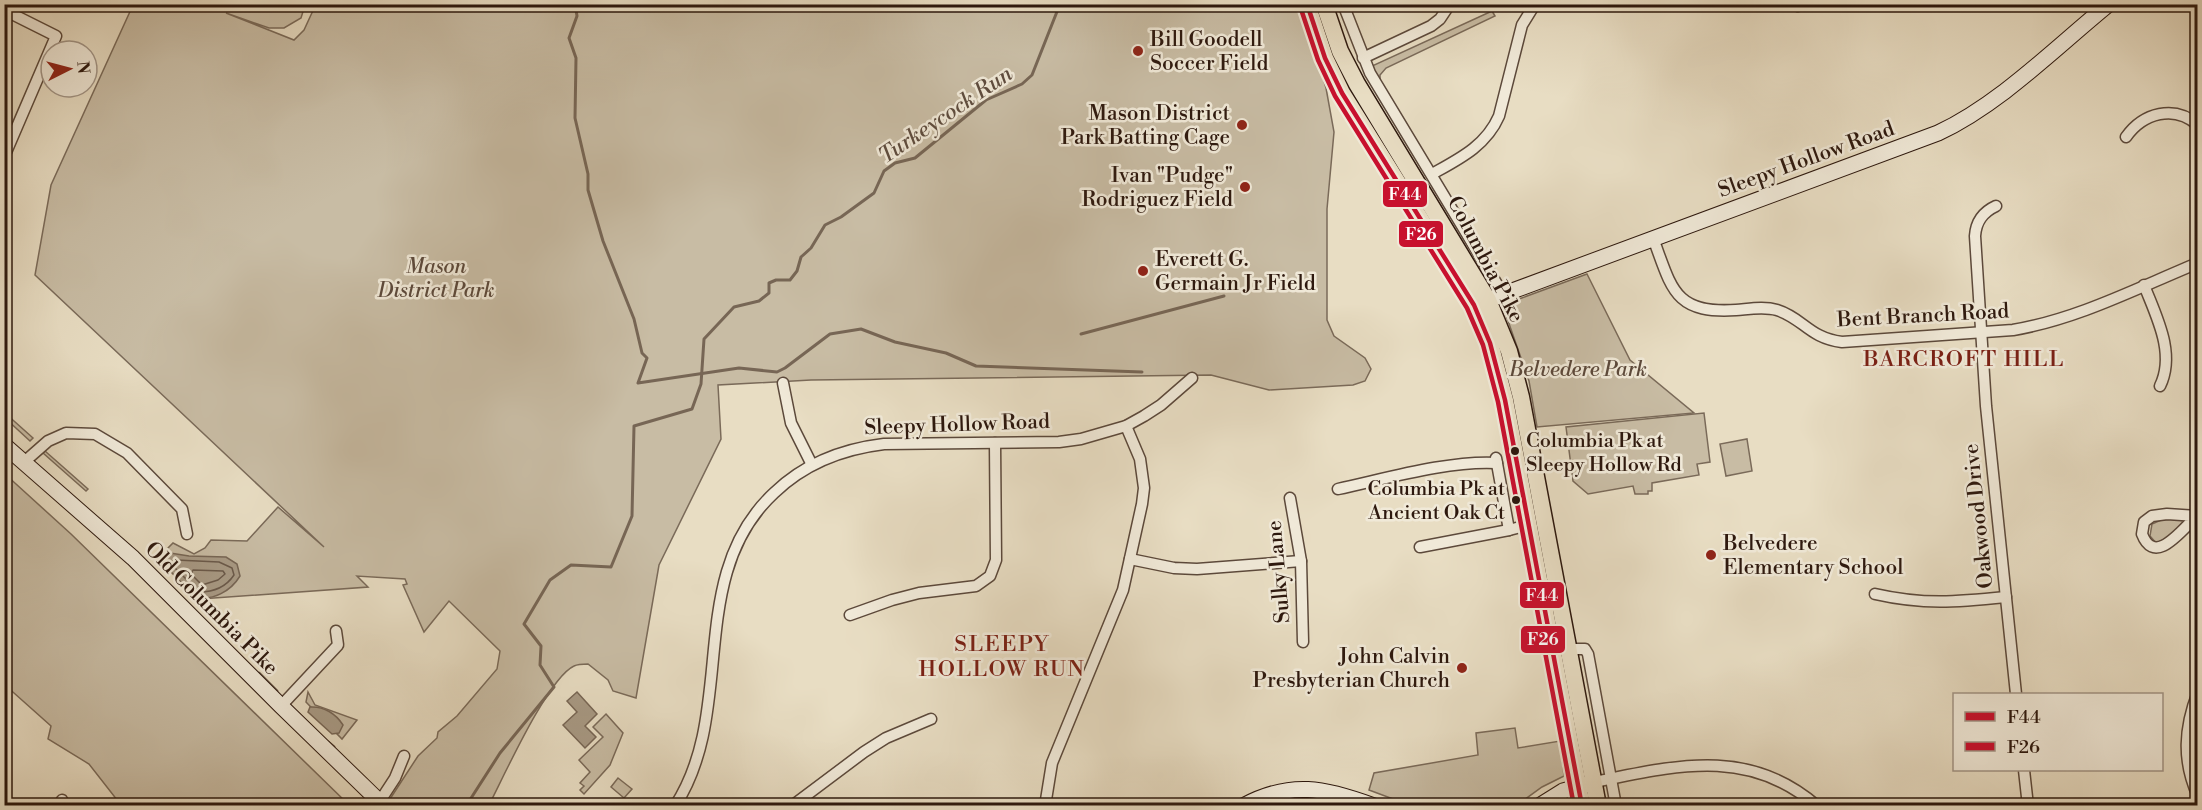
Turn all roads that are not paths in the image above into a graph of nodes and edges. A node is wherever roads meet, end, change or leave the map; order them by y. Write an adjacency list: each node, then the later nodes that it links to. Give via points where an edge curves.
1 (1307, 4): 17 (main road, Columbia Pike, via 1325,58 1342,93)
2 (1324, 4): 17 (main road, Columbia Pike, via 1340,51 1357,84)
3 (1343, 4): 8 (street)
4 (1450, 4): 8 (street, via 1431,26)
5 (2109, 4): 14 (street, Sleepy Hollow Road, via 1996,98 1957,124)
6 (1532, 8): 12 (street, via 1522,25 1494,127 1477,147)
7 (4, 10): 11 (street, via 56,36)
8 (1364, 57): 12 (street)
9 (2198, 125): 10 (street, via 2178,114 2158,114 2138,124)
10 (2126, 137)
11 (4, 157)
12 (1432, 174): 17 (street)
13 (1996, 206): 18 (street, Oakwood Drive, via 1982,215 1975,228)
14 (1653, 238): 17 (street, Sleepy Hollow Road); 18 (street, Bent Branch Road, via 1675,290 1690,304 1704,310 1775,309 1820,337 1842,342)
15 (2198, 263): 16 (street, Bent Branch Road)
16 (2144, 285): 18 (street, Bent Branch Road, via 2060,320); 21 (street, via 2167,357)
17 (1488, 300): 30 (main road, Columbia Pike, via 1490,343); 41 (main road, Columbia Pike, via 1516,378)
18 (1981, 333): 37 (street, Oakwood Drive)
19 (1192, 378): 22 (street, Sleepy Hollow Road, via 1161,405)
20 (783, 383): 26 (street, via 791,423)
21 (2160, 386)
22 (1126, 426): 23 (street, Sleepy Hollow Road, via 1059,442); 34 (street, via 1140,459 1143,488)
23 (996, 442): 26 (street, Sleepy Hollow Road, via 884,444 841,452); 38 (street, via 996,560 990,576 976,586 920,593)
24 (4, 445): 25 (street, Old Columbia Pike)
25 (23, 463): 32 (street, via 48,441 66,433 95,434 127,453 182,509); 44 (street, Old Columbia Pike, via 133,558)
26 (812, 465): 53 (street, Sleepy Hollow Road, via 766,500 744,529 728,564 702,745)
27 (1338, 489): 31 (street, via 1455,465 1496,461)
28 (1290, 498): 35 (street, Sulky Lane)
29 (2197, 516): 29 (street, via 2167,546 2155,547 2144,540 2142,528 2147,518 2167,514)
30 (1528, 525): 31 (street); 49 (main road, Columbia Pike)
31 (1509, 530): 33 (street)
32 (187, 534)
33 (1420, 547)
34 (1130, 559): 35 (street, via 1197,569); 58 (street, via 1115,612 1052,764)
35 (1301, 561): 40 (street, Sulky Lane)
36 (1875, 594): 37 (street, via 1939,603)
37 (2006, 597): 43 (street, Oakwood Drive)
38 (850, 615)
39 (336, 631): 44 (street, via 338,645)
40 (1303, 642)
41 (1569, 649): 48 (street, via 1585,649 1587,654); 49 (main road, Columbia Pike)
42 (2198, 692): 50 (street, via 2189,718 2186,754)
43 (2016, 693)
44 (281, 706): 52 (street, Old Columbia Pike)
45 (931, 719): 57 (street, via 886,738)
46 (404, 756): 52 (street)
47 (2024, 771): 65 (street)
48 (1611, 779): 49 (street); 63 (street); 64 (street, via 1698,764 1738,766 1773,777)
49 (1586, 784): 51 (street); 61 (main road, Columbia Pike); 62 (main road, Columbia Pike)
50 (2198, 796)
51 (1557, 801): 60 (street)
52 (382, 803)
53 (679, 804)
54 (1373, 805): 59 (street, via 1311,788 1277,792)
55 (58, 806): 56 (street, via 62,801)
56 (66, 806)
57 (792, 806)
58 (1045, 806)
59 (1243, 806)
60 (1539, 806)
61 (1582, 806)
62 (1598, 806)
63 (1616, 806)
64 (1817, 806)
65 (2028, 806)

